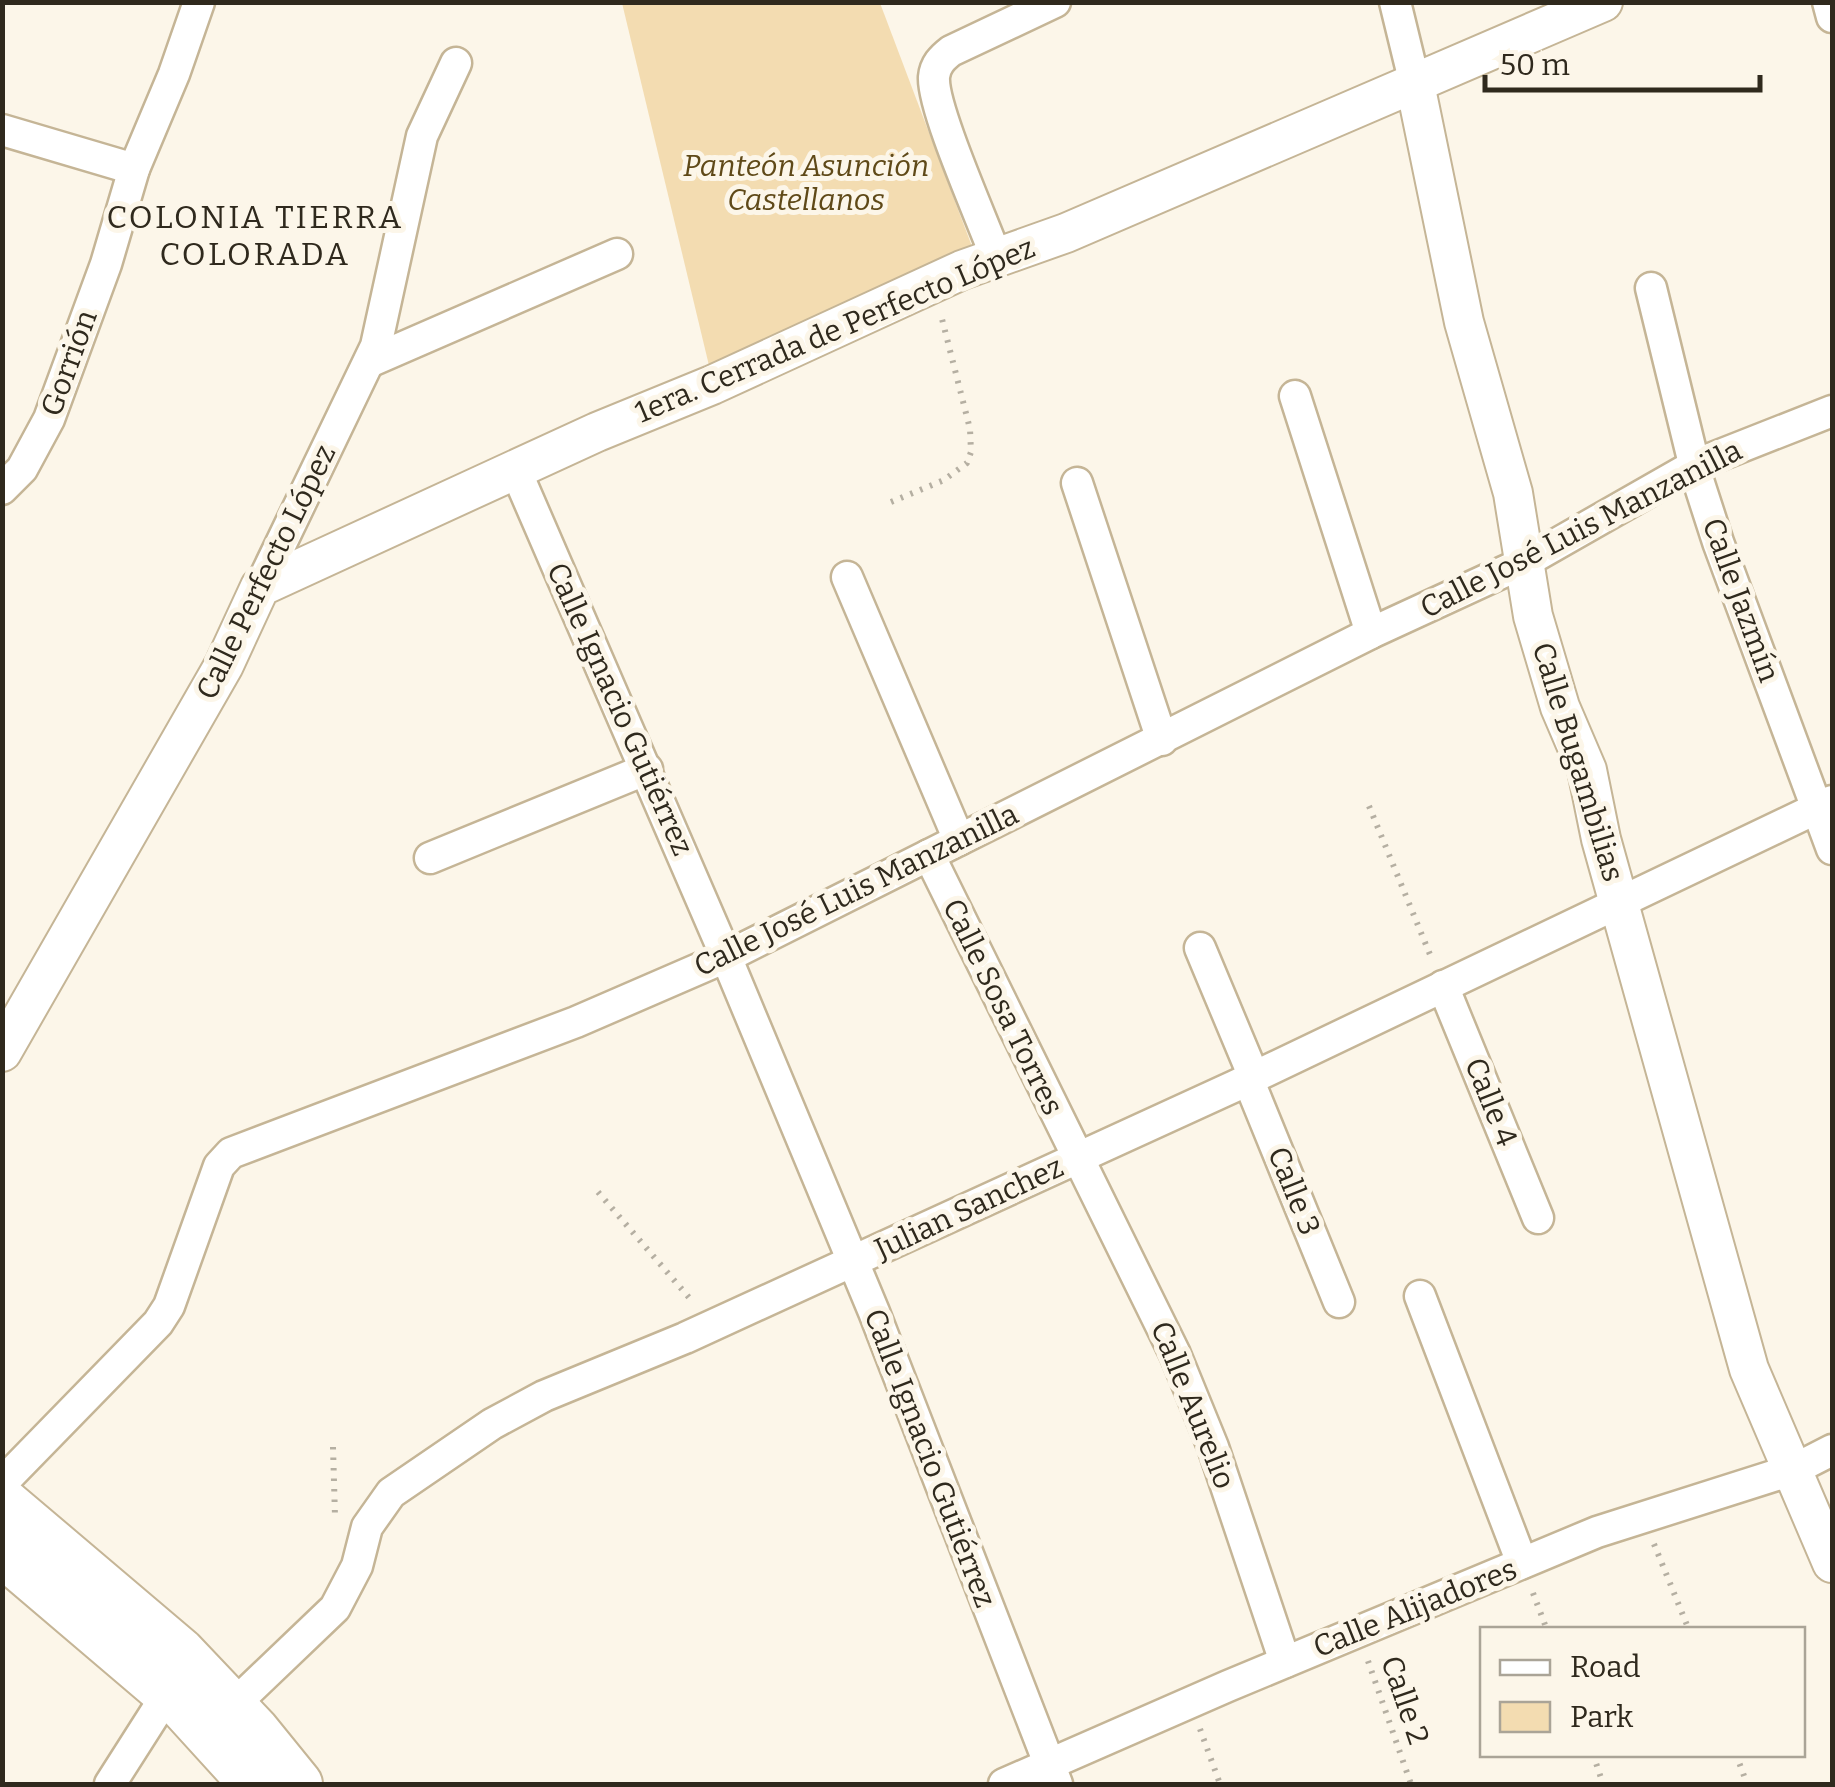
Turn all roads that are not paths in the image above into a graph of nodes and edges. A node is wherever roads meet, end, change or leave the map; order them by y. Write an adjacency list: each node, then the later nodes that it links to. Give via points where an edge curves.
1 (199, 2): 10 (street, Gorrión)
2 (1055, 2): 12 (street, via 951,51 934,73)
3 (1395, 2): 8 (street, Calle Bugambilias)
4 (1604, 2): 8 (street, 1era. Cerrada de Perfecto López)
5 (1828, 2): 6 (street)
6 (1832, 16)
7 (456, 62): 14 (street, Calle Perfecto López, via 422,136)
8 (1415, 84): 12 (street, 1era. Cerrada de Perfecto López, via 1066,233); 21 (street, Calle Bugambilias, via 1464,322 1513,493)
9 (2, 130): 10 (street)
10 (134, 169): 20 (street, Gorrión, via 49,420 22,469)
11 (616, 254): 14 (street)
12 (996, 256): 18 (street, 1era. Cerrada de Perfecto López)
13 (1651, 288): 17 (street, Calle Jazmín)
14 (369, 362): 23 (street, Calle Perfecto López)
15 (1295, 396): 24 (street)
16 (1832, 412): 17 (street, Calle José Luis Manzanilla)
17 (1695, 465): 21 (street, Calle José Luis Manzanilla); 27 (street, Calle Jazmín, via 1718,542)
18 (516, 470): 23 (street, 1era. Cerrada de Perfecto López); 26 (street, Calle Ignacio Gutiérrez)
19 (1077, 483): 25 (street)
20 (2, 489)
21 (1525, 562): 24 (street, Calle José Luis Manzanilla); 32 (street, Calle Bugambilias, via 1533,616 1587,770)
22 (847, 577): 28 (street)
23 (260, 588): 36 (street, Calle Perfecto López, via 224,665)
24 (1372, 632): 25 (street, Calle José Luis Manzanilla)
25 (1162, 740): 28 (street, Calle José Luis Manzanilla)
26 (647, 769): 31 (street); 34 (street, Calle Ignacio Gutiérrez)
27 (1825, 804): 29 (street, Calle Jazmín); 32 (street, Julian Sanchez)
28 (959, 840): 30 (street, Calle José Luis Manzanilla)
29 (1832, 849)
30 (929, 855): 34 (street, Calle José Luis Manzanilla); 38 (street, Calle Sosa Torres)
31 (430, 858)
32 (1621, 901): 35 (street, Julian Sanchez); 44 (street, Calle Bugambilias, via 1749,1369)
33 (1200, 948): 37 (street, Calle 3)
34 (726, 956): 40 (street, Calle Ignacio Gutiérrez); 45 (street, Calle José Luis Manzanilla, via 576,1022 232,1153 219,1166 158,1323)
35 (1443, 986): 37 (street, Julian Sanchez); 39 (street, Calle 4)
36 (2, 1052)
37 (1251, 1078): 38 (street, Julian Sanchez); 42 (street, Calle 3)
38 (1078, 1158): 40 (street, Julian Sanchez); 50 (street, Calle Aurelio, via 1192,1395)
39 (1538, 1218)
40 (852, 1262): 52 (street, Julian Sanchez, via 544,1396 391,1492 367,1527 357,1566 335,1608); 53 (street, Calle Ignacio Gutiérrez)
41 (1420, 1296): 48 (street)
42 (1339, 1302)
43 (1832, 1450): 44 (street, Calle Alijadores)
44 (1794, 1469): 48 (street, Calle Alijadores, via 1642,1515); 49 (street, Calle Bugambilias)
45 (2, 1483)
46 (2, 1501): 52 (main road, via 133,1610)
47 (2, 1552): 51 (main road)
48 (1522, 1563): 50 (street, Calle Alijadores)
49 (1832, 1563)
50 (1285, 1662): 53 (street, Calle Alijadores)
51 (168, 1693): 52 (main road); 54 (street)
52 (219, 1718): 55 (main road); 56 (main road)
53 (1053, 1775): 57 (street, Calle Alijadores)
54 (110, 1784)
55 (254, 1784)
56 (298, 1784)
57 (1004, 1784)

